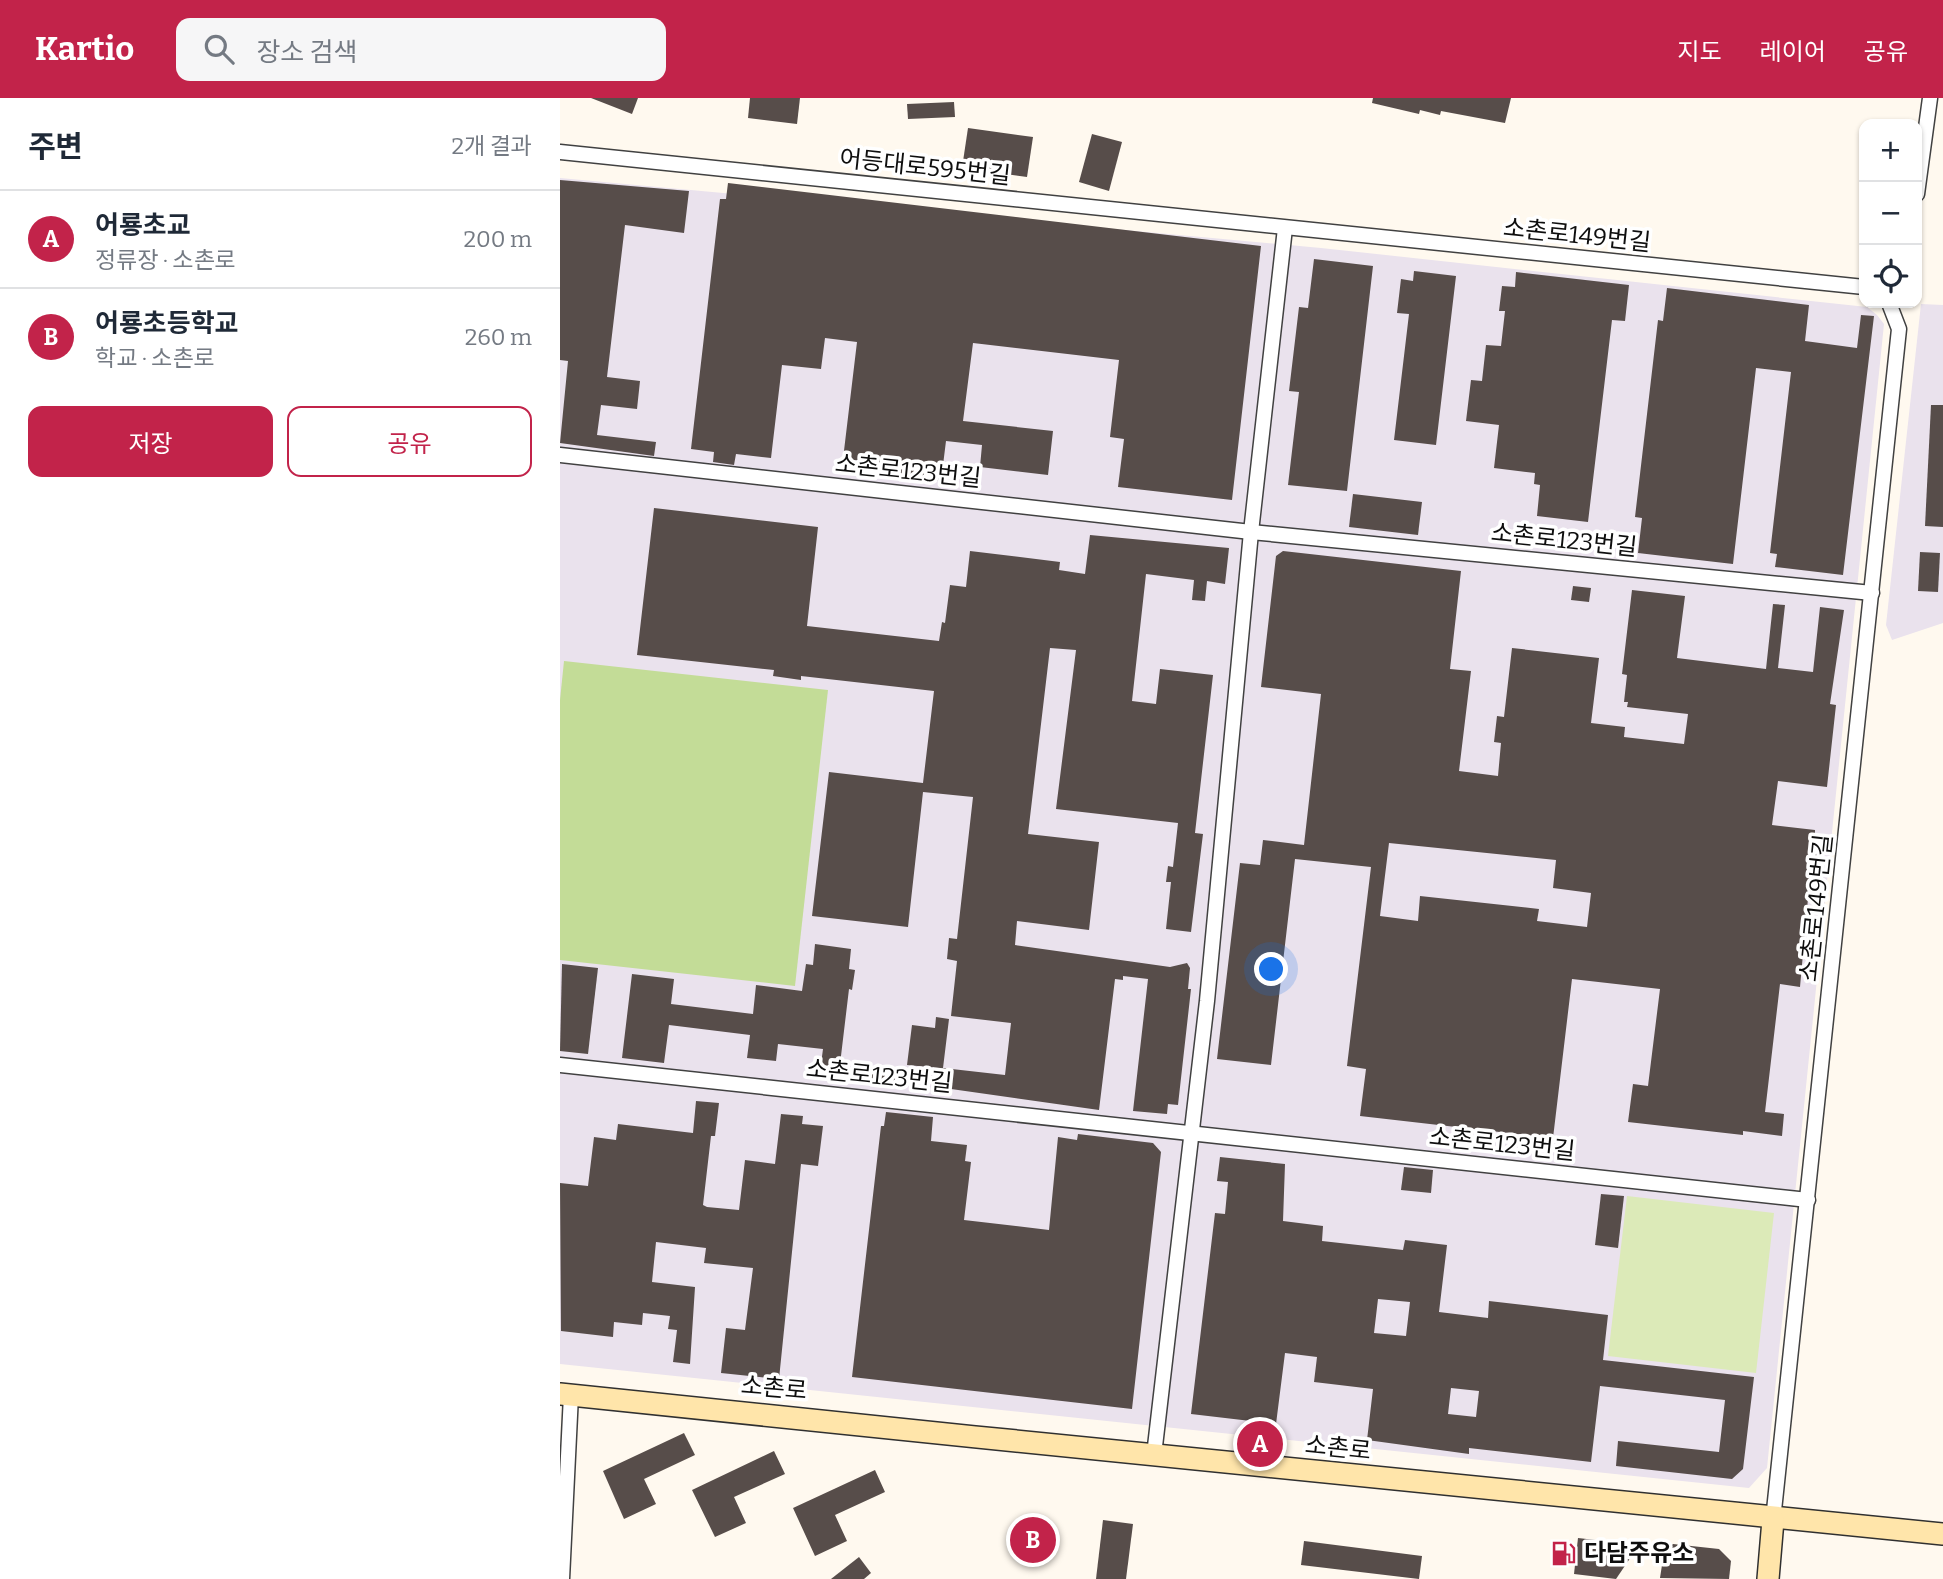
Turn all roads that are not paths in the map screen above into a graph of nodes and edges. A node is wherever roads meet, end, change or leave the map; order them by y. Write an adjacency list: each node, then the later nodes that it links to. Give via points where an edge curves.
1 (1930, 98): 3 (street)
2 (560, 152): 4 (street, 어등대로595번길)
3 (1919, 182)
4 (1285, 228): 5 (street, 소촌로149번길); 10 (street)
5 (1859, 286)
6 (1891, 308): 8 (street, 소촌로149번길)
7 (1901, 308): 8 (street)
8 (1899, 329): 11 (street, 소촌로149번길)
9 (560, 455): 10 (street, 소촌로123번길)
10 (1251, 532): 11 (street, 소촌로123번길); 13 (street)
11 (1872, 593): 14 (street, 소촌로149번길)
12 (560, 1065): 13 (street, 소촌로123번길)
13 (1192, 1133): 14 (street, 소촌로123번길); 16 (street)
14 (1808, 1200): 17 (street, 소촌로149번길)
15 (565, 1395): 16 (street, 소촌로); 19 (street)
16 (1154, 1455): 17 (street, 소촌로)
17 (1773, 1520): 18 (street, 소촌로); 20 (street)
18 (1943, 1534)
19 (562, 1579)
20 (1768, 1579)

